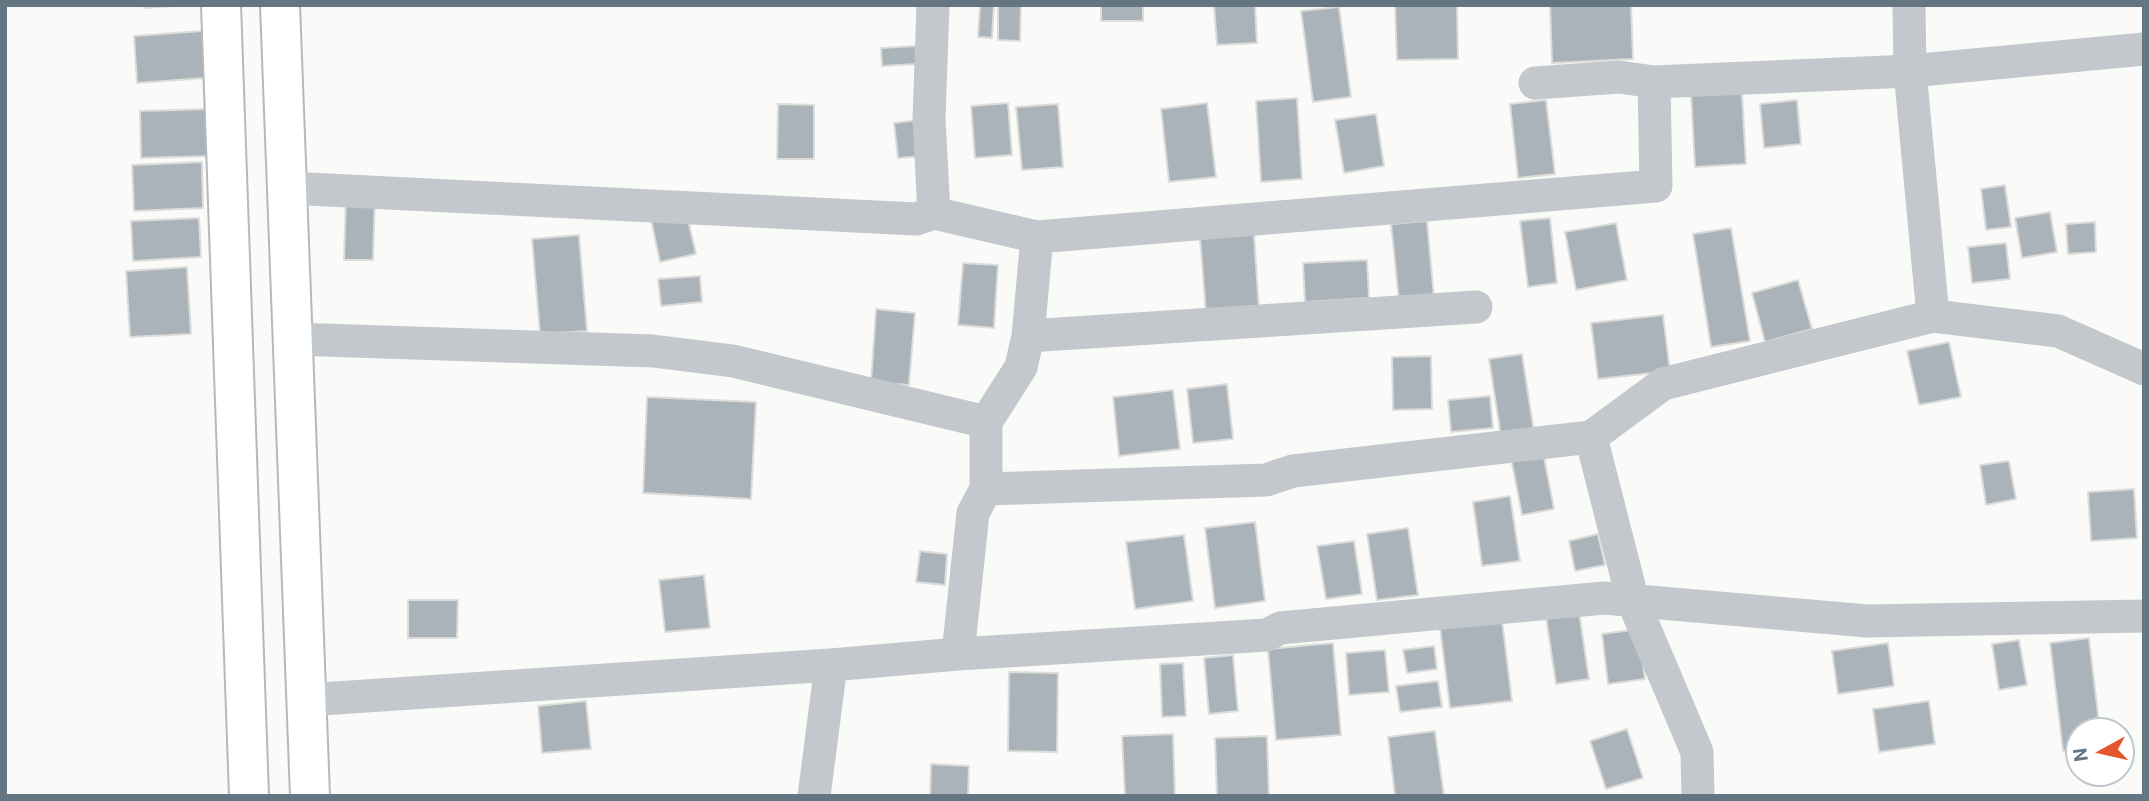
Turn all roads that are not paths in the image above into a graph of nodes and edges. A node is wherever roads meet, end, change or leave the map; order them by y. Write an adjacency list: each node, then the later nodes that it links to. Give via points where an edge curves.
1 (221, 5): 25 (highway)
2 (280, 5): 9 (highway)
3 (933, 5): 10 (street, via 929,119)
4 (1909, 5): 6 (street)
5 (2144, 49): 6 (street)
6 (1910, 71): 7 (street); 13 (street)
7 (1654, 82): 8 (street, via 1619,76); 11 (street, via 1656,186)
8 (1535, 83)
9 (287, 188): 10 (street, via 916,219); 15 (highway)
10 (934, 213): 11 (street)
11 (1037, 237): 14 (street)
12 (1476, 307): 14 (street)
13 (1933, 316): 16 (street, via 2058,331); 18 (street, via 1663,384)
14 (1028, 336): 17 (street, via 1021,367)
15 (293, 339): 17 (street, via 653,351 733,361); 24 (highway)
16 (2144, 369)
17 (986, 422): 19 (street)
18 (1591, 437): 19 (street, via 1293,471 1266,480); 20 (street)
19 (986, 489): 22 (street, via 973,513)
20 (1633, 601): 21 (street, via 1867,621); 22 (street, via 1604,598 1280,628 1267,635); 28 (street, via 1697,752)
21 (2144, 616)
22 (958, 654): 23 (street)
23 (831, 665): 24 (street); 27 (street)
24 (306, 700): 26 (highway)
25 (249, 796)
26 (310, 796)
27 (814, 796)
28 (1698, 796)

